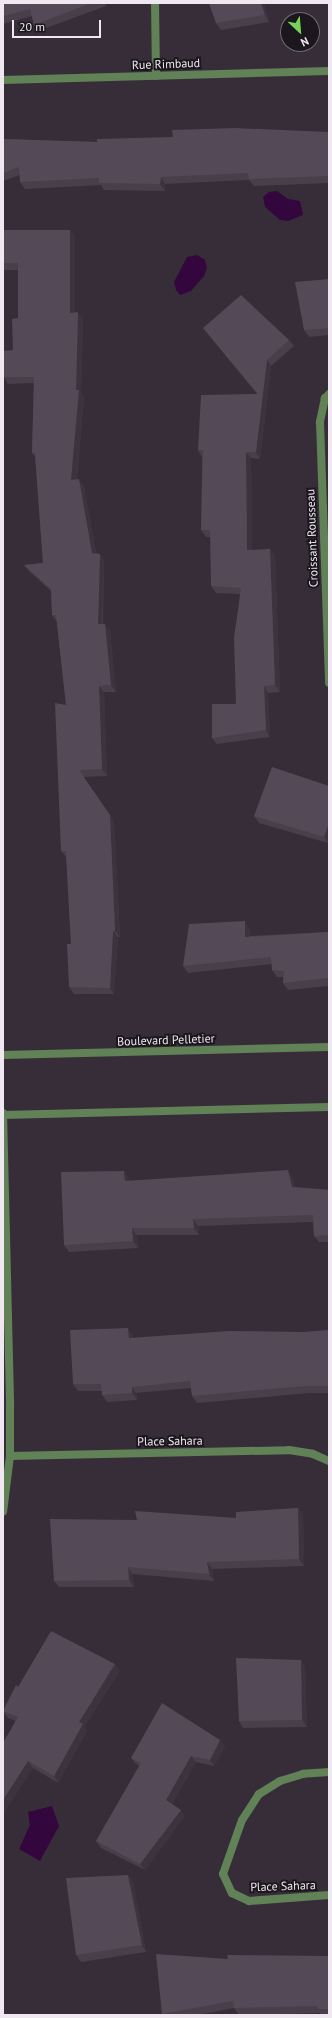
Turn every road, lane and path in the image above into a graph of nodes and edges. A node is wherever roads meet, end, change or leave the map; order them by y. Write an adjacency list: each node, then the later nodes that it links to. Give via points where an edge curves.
1 (155, 3): 3 (street)
2 (329, 71): 3 (street, Rue Rimbaud)
3 (156, 76): 4 (street, Rue Rimbaud)
4 (3, 80)
5 (329, 394): 6 (street, Croissant Rousseau, via 325,398 320,422)
6 (329, 683)
7 (329, 1047): 8 (street, Boulevard Pelletier)
8 (3, 1055)
9 (329, 1107): 10 (street)
10 (3, 1115): 11 (street)
11 (10, 1456): 12 (street, Place Sahara, via 289,1450 313,1454); 13 (street)
12 (329, 1461)
13 (3, 1512)
14 (329, 1772): 15 (street, Place Sahara, via 303,1774 280,1781 258,1794 242,1820 223,1874 232,1892 249,1901)
15 (329, 1895)

